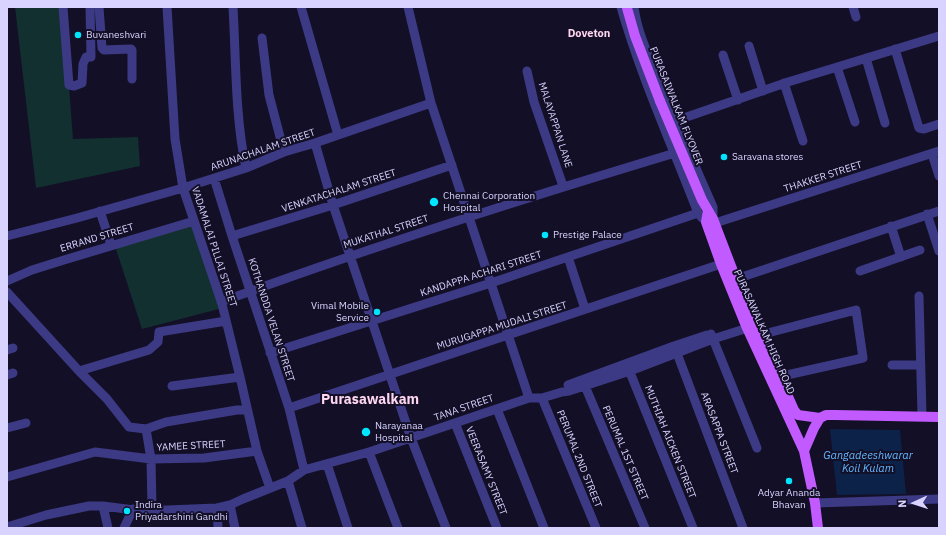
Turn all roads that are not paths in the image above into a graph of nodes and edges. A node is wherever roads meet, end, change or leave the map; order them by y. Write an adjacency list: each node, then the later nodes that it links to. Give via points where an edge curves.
1 (63, 7): 2 (street, via 71,86 82,84 84,62 86,57 91,57)
2 (90, 7)
3 (99, 7): 19 (street, via 102,48 132,50)
4 (167, 7): 39 (street, VADAMALAI PILLAI STREET, via 175,139)
5 (233, 7): 35 (street, via 239,117)
6 (302, 7): 28 (street)
7 (408, 7): 23 (street)
8 (627, 7): 24 (street, via 635,16); 33 (street, via 634,49); 45 (main road, PURASAIWALKAM FLYOVER, bridge, via 657,94)
9 (853, 7): 10 (street)
10 (856, 16)
11 (939, 36): 14 (street)
12 (262, 38): 31 (street, via 269,95)
13 (749, 46): 21 (street)
14 (895, 49): 16 (street); 27 (street, via 919,128)
15 (723, 55): 22 (street)
16 (866, 58): 17 (street); 26 (street)
17 (836, 67): 20 (street); 25 (street)
18 (527, 71): 38 (street, MALAYAPPAN LANE, via 534,102)
19 (132, 79)
20 (784, 83): 21 (street); 29 (street)
21 (763, 91): 22 (street)
22 (738, 100): 24 (street)
23 (431, 103): 28 (street, ARUNACHALAM STREET); 34 (street)
24 (675, 121): 45 (street, via 713,207)
25 (855, 122)
26 (885, 122)
27 (939, 124)
28 (338, 136): 30 (street, ARUNACHALAM STREET)
29 (803, 142)
30 (315, 144): 31 (street, ARUNACHALAM STREET); 40 (street)
31 (284, 152): 35 (street, ARUNACHALAM STREET)
32 (935, 152): 36 (street); 45 (street, THAKKER STREET)
33 (674, 153): 38 (street, MUKATHAL STREET); 45 (street)
34 (452, 165): 40 (street, VENKATACHALAM STREET); 44 (street)
35 (246, 168): 37 (street, ARUNACHALAM STREET)
36 (939, 176)
37 (214, 178): 39 (street, ARUNACHALAM STREET); 49 (street, KOTHANDDA VELAN STREET)
38 (563, 186): 44 (street, MUKATHAL STREET)
39 (183, 188): 42 (street, ARUNACHALAM STREET); 46 (street, VADAMALAI PILLAI STREET)
40 (334, 205): 49 (street, VENKATACHALAM STREET); 53 (street)
41 (939, 210): 43 (street)
42 (100, 212): 48 (street, ARUNACHALAM STREET); 50 (street)
43 (927, 214): 47 (street); 52 (street)
44 (469, 217): 53 (street, MUKATHAL STREET); 60 (street)
45 (708, 218): 54 (street, KANDAPPA ACHARI STREET); 56 (main road, PURASAWALKAM HIGH ROAD); 58 (main road, PURASAWALKAM HIGH ROAD)
46 (194, 221): 50 (street, ERRAND STREET); 64 (street, VADAMALAI PILLAI STREET)
47 (891, 226): 55 (street); 58 (street)
48 (7, 236)
49 (232, 236): 61 (street, KOTHANDDA VELAN STREET)
50 (111, 245): 59 (street, ERRAND STREET, via 32,270)
51 (920, 250): 55 (street)
52 (939, 251)
53 (351, 255): 61 (street, MUKATHAL STREET); 67 (street)
54 (568, 257): 60 (street, KANDAPPA ACHARI STREET); 65 (street)
55 (901, 257): 57 (street)
56 (721, 264): 65 (street, MURUGAPPA MUDALI STREET); 68 (main road, PURASAWALKAM HIGH ROAD)
57 (860, 271)
58 (736, 279): 68 (main road, PURASAWALKAM HIGH ROAD)
59 (7, 281)
60 (491, 283): 67 (street, KANDAPPA ACHARI STREET); 70 (street)
61 (251, 291): 64 (street, MUKATHAL STREET); 73 (street, KOTHANDDA VELAN STREET)
62 (7, 292): 77 (street)
63 (919, 296): 75 (street)
64 (221, 302): 66 (street, VADAMALAI PILLAI STREET)
65 (585, 310): 70 (street, MURUGAPPA MUDALI STREET)
66 (226, 321): 77 (street, via 159,332 158,342 149,350); 79 (street, VADAMALAI PILLAI STREET)
67 (373, 321): 73 (street, KANDAPPA ACHARI STREET); 78 (street)
68 (749, 325): 69 (main road, PURASAWALKAM HIGH ROAD); 71 (street); 100 (main road, PURASAWALKAM HIGH ROAD)
69 (760, 335): 80 (main road, PURASAWALKAM HIGH ROAD); 80 (street, via 856,310 863,358)
70 (508, 336): 78 (street, MURUGAPPA MUDALI STREET); 84 (street)
71 (712, 336): 72 (street); 97 (street)
72 (676, 349): 76 (street); 128 (street, ARASAPPA STREET)
73 (270, 353): 86 (street, KOTHANDDA VELAN STREET)
74 (892, 365): 75 (street)
75 (920, 365): 89 (street)
76 (628, 367): 82 (street, TANA STREET); 83 (street, via 566,386); 127 (street, MUTHIAH AICKEN STREET)
77 (79, 371): 95 (street, via 129,426)
78 (390, 374): 86 (street, MURUGAPPA MUDALI STREET); 96 (street)
79 (240, 377): 81 (street); 88 (street, VADAMALAI PILLAI STREET)
80 (778, 377): 91 (main road, PURASAWALKAM HIGH ROAD, via 798,415)
81 (172, 386)
82 (585, 386): 83 (street, TANA STREET); 126 (street, PERUMAL 1ST STREET)
83 (562, 392): 85 (street, TANA STREET)
84 (529, 398): 85 (street, TANA STREET); 87 (street, TANA STREET)
85 (542, 398): 125 (street, PERUMAL 2ND STREET)
86 (289, 408): 103 (street, KOTHANDDA VELAN STREET)
87 (497, 409): 93 (street, TANA STREET); 124 (street)
88 (247, 410): 95 (street, via 171,421); 98 (street, VADAMALAI PILLAI STREET)
89 (922, 416): 90 (main road, PURASAWALKAM HIGH ROAD); 91 (main road, PURASAWALKAM HIGH ROAD, via 834,415)
90 (939, 417)
91 (820, 418): 100 (main road)
92 (26, 423): 94 (street)
93 (455, 423): 96 (street, TANA STREET); 123 (street, VEERASAMY STREET)
94 (7, 428)
95 (146, 429): 101 (street)
96 (411, 438): 99 (street, TANA STREET); 122 (street)
97 (757, 448)
98 (257, 451): 101 (street, YAMEE STREET, via 204,458); 106 (street, VADAMALAI PILLAI STREET)
99 (369, 452): 102 (street, TANA STREET); 121 (street)
100 (804, 452): 108 (main road, PURASAWALKAM HIGH ROAD)
101 (150, 459): 104 (street, YAMEE STREET, via 95,452); 113 (street)
102 (326, 464): 103 (street, TANA STREET); 120 (street)
103 (304, 470): 105 (street, TANA STREET)
104 (7, 477)
105 (288, 481): 106 (street, TANA STREET); 119 (street)
106 (270, 488): 109 (street, TANA STREET)
107 (939, 499): 108 (street)
108 (815, 504): 129 (main road, PURASAWALKAM HIGH ROAD)
109 (230, 505): 111 (street, TANA STREET); 118 (street)
110 (102, 506): 112 (street, TANA STREET); 114 (street, TANA STREET, via 89,506); 115 (street)
111 (217, 508): 113 (street, TANA STREET); 117 (street)
112 (132, 510): 113 (street, TANA STREET); 116 (street)
113 (152, 510)
114 (7, 527)
115 (108, 528)
116 (124, 528)
117 (218, 528)
118 (235, 528)
119 (302, 528)
120 (348, 528)
121 (398, 528)
122 (446, 528)
123 (497, 528)
124 (544, 528)
125 (596, 528)
126 (645, 528)
127 (693, 528)
128 (743, 528)
129 (818, 528)

